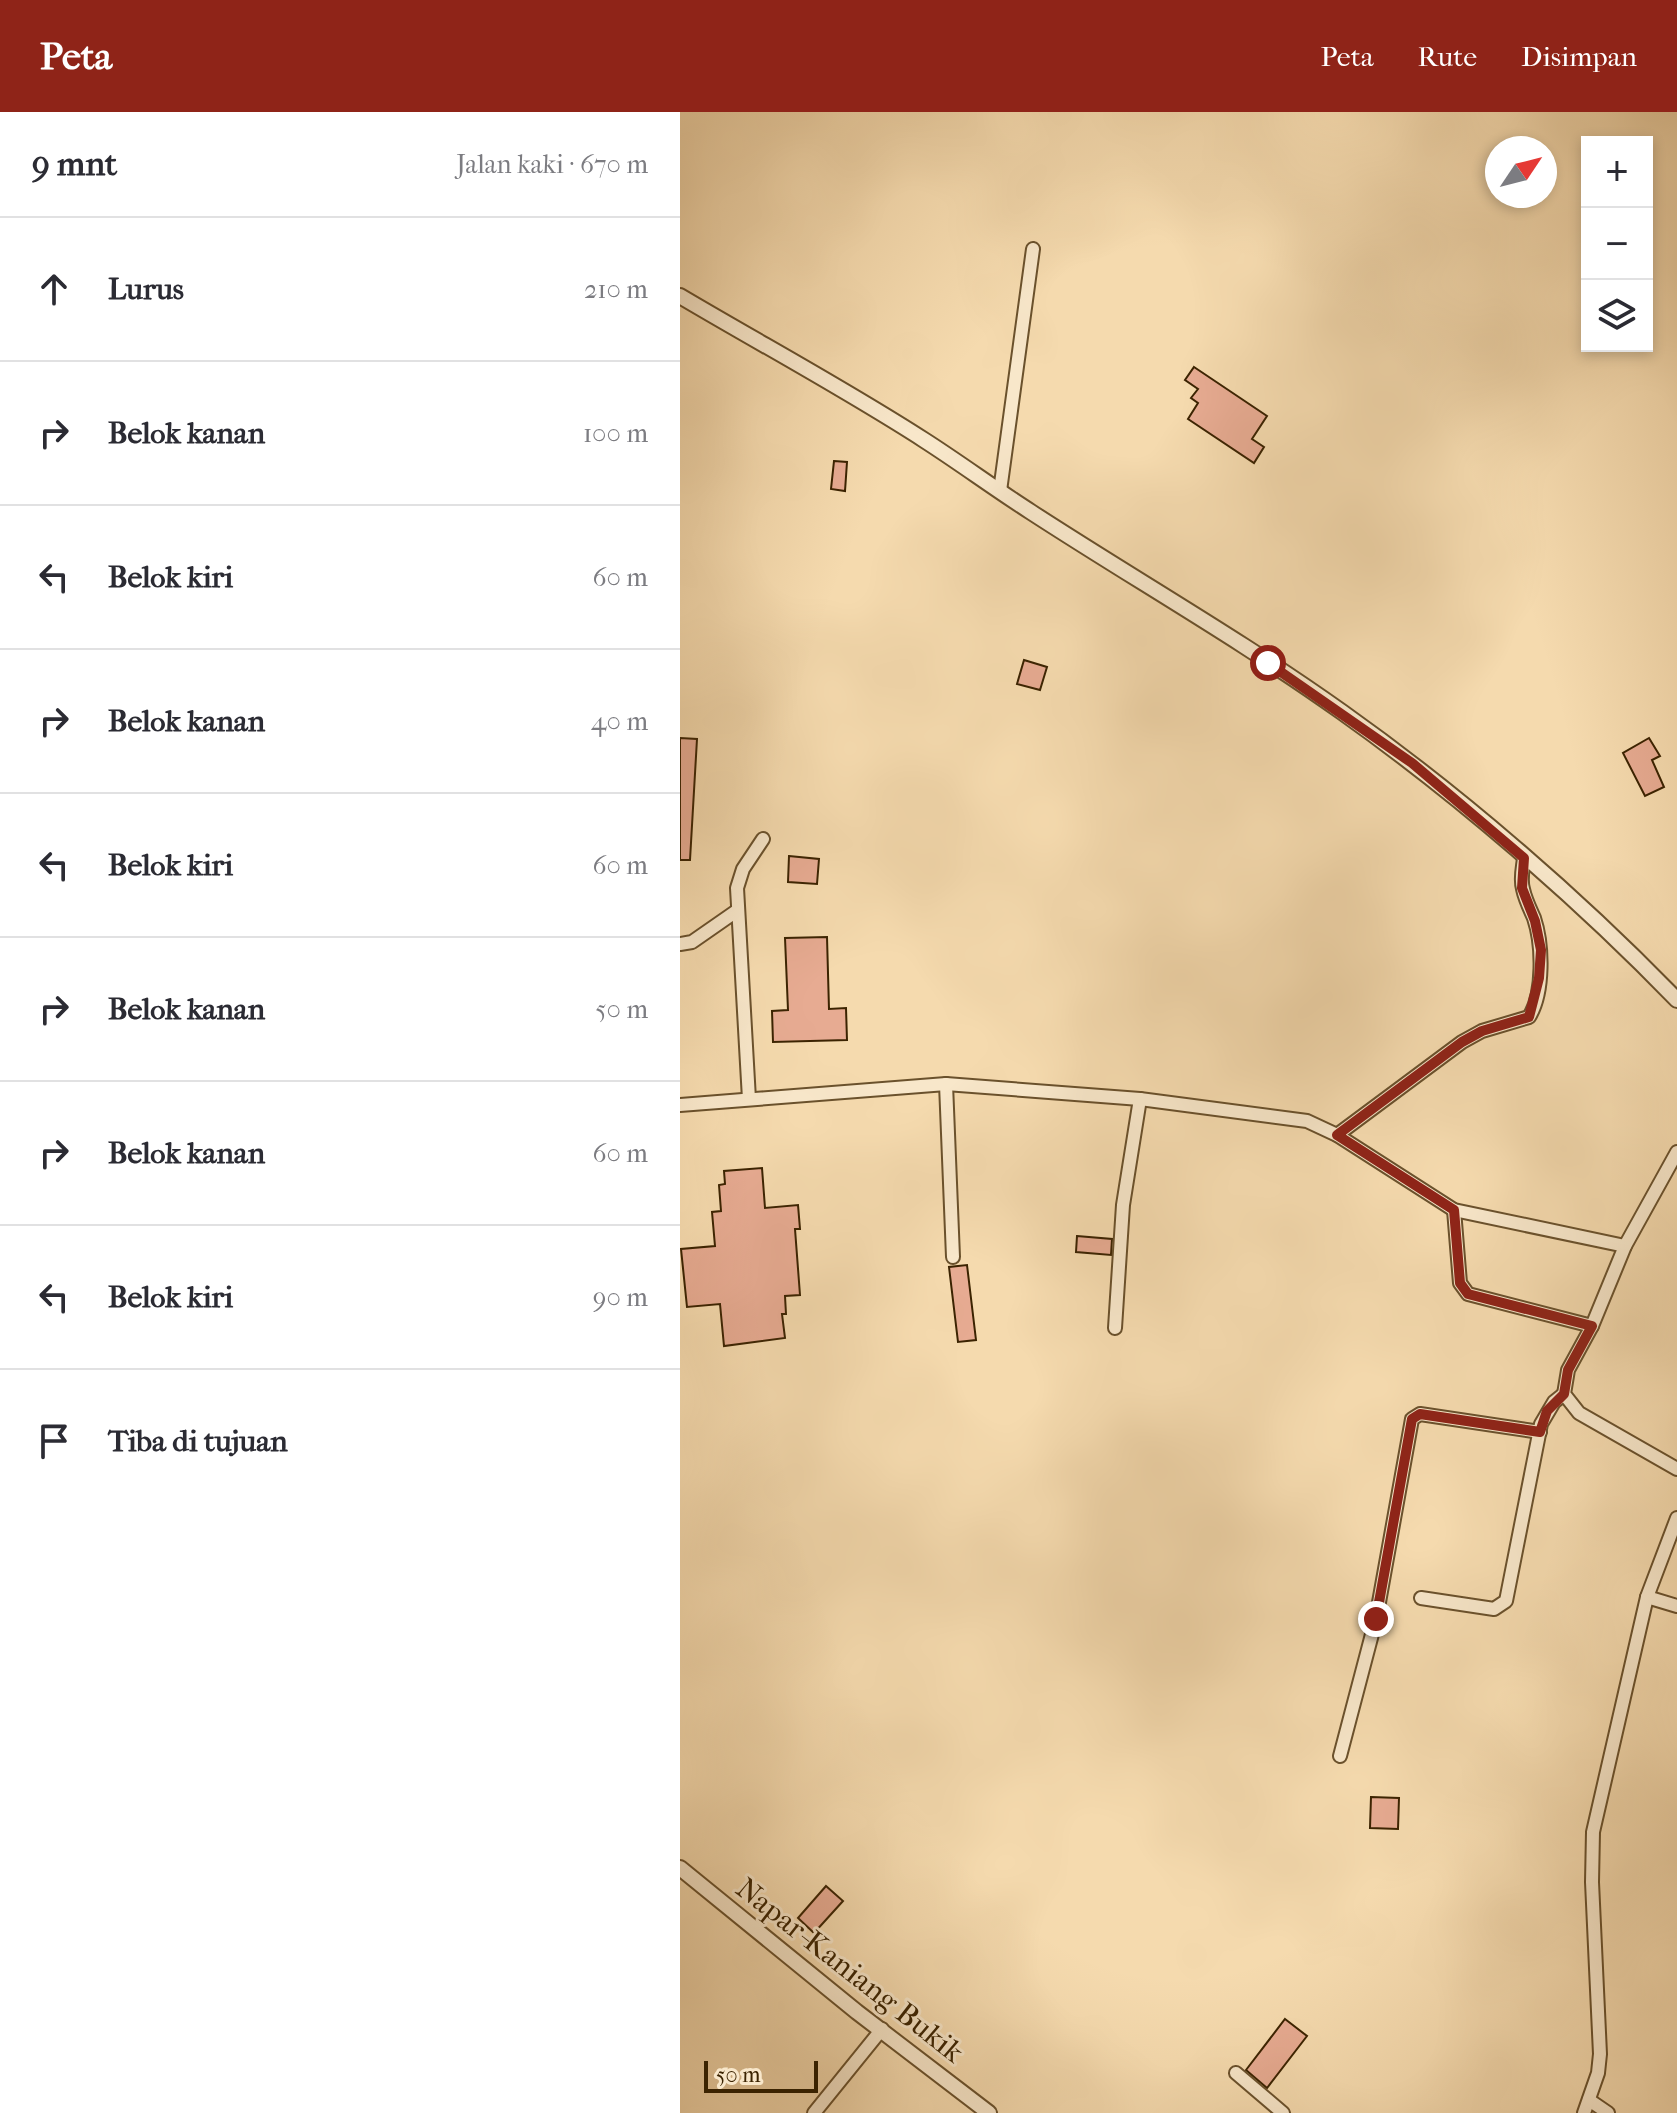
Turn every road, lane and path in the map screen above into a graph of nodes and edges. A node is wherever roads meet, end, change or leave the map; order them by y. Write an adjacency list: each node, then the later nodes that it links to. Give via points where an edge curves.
1 (1033, 249): 3 (street)
2 (680, 296): 3 (street, via 923,439)
3 (1000, 491): 5 (street, via 1340,711 1412,763)
4 (763, 839): 6 (street, via 743,869)
5 (1524, 858): 8 (street, via 1617,938); 13 (street, via 1522,888 1541,950 1529,1017 1462,1042)
6 (738, 910): 7 (street, via 692,942); 10 (street)
7 (680, 944)
8 (1677, 1000)
9 (946, 1084): 10 (street); 11 (street); 17 (street)
10 (749, 1099): 12 (street)
11 (1140, 1099): 13 (street, via 1307,1121); 19 (street, via 1123,1205)
12 (680, 1105)
13 (1337, 1135): 15 (street)
14 (1677, 1152): 16 (street)
15 (1454, 1210): 16 (street); 18 (street, via 1464,1291)
16 (1625, 1246): 18 (street)
17 (953, 1257)
18 (1592, 1326): 20 (street, via 1568,1370)
19 (1115, 1328)
20 (1564, 1394): 21 (street, via 1547,1411); 22 (street, via 1579,1413)
21 (1540, 1432): 25 (street, via 1506,1601 1494,1609); 27 (street, via 1420,1414 1412,1419 1376,1619)
22 (1677, 1469)
23 (1677, 1518): 24 (street)
24 (1647, 1597): 26 (street); 31 (street, via 1593,1832 1600,2036 1598,2073)
25 (1421, 1598)
26 (1677, 1606)
27 (1340, 1756)
28 (680, 1868): 29 (street, Napar-Kaniang Bukik)
29 (882, 2029): 32 (street); 33 (street, Napar-Kaniang Bukik)
30 (1236, 2073): 34 (street)
31 (1586, 2107): 35 (street)
32 (814, 2113)
33 (989, 2113)
34 (1283, 2113)
35 (1608, 2113)

